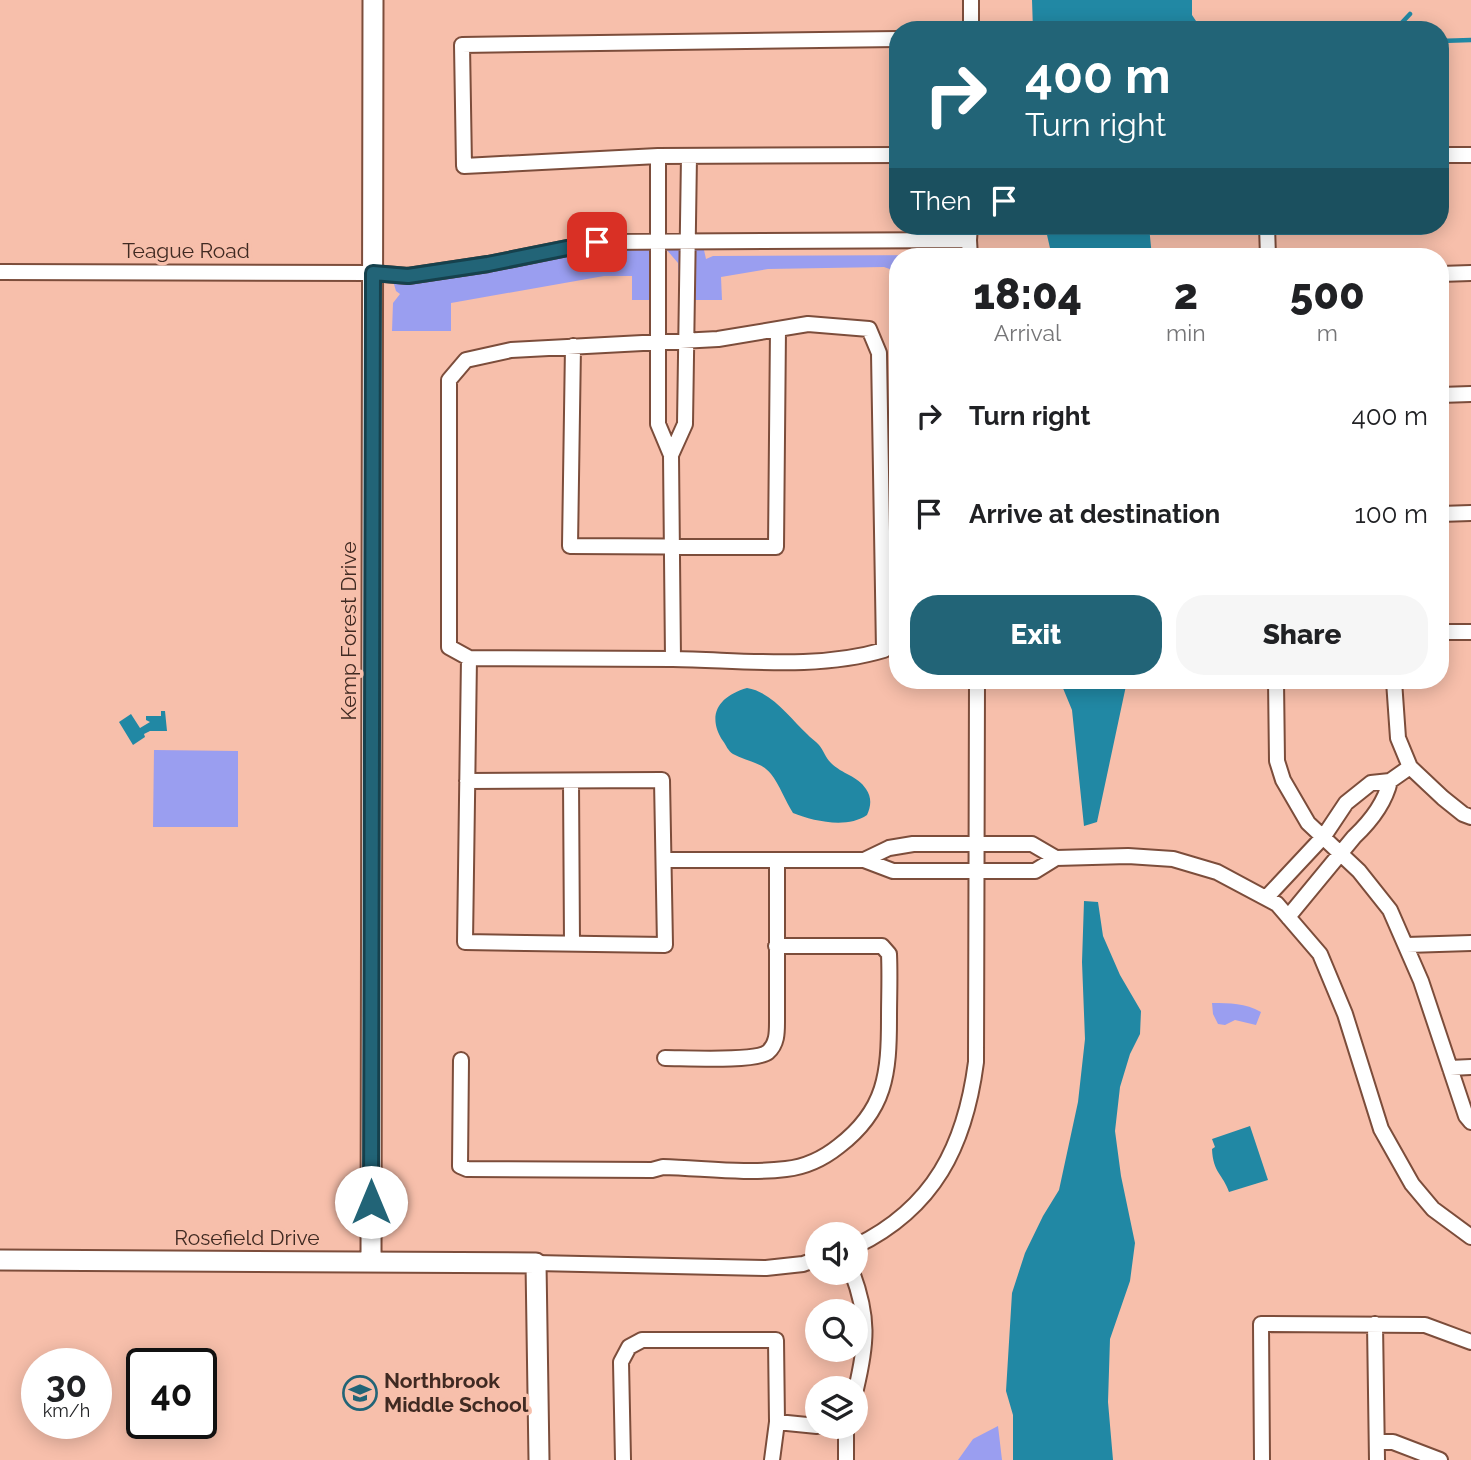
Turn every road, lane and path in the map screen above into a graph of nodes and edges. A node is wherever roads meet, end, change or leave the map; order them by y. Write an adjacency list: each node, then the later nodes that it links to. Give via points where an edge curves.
1 (373, 0): 14 (street, Kemp Forest Drive)
2 (971, 0): 3 (street)
3 (971, 21)
4 (889, 39): 8 (street, via 462,45 464,166)
5 (889, 155): 9 (street)
6 (1449, 155): 7 (street)
7 (1471, 155)
8 (658, 156): 9 (street); 11 (street)
9 (689, 156): 12 (street)
10 (900, 235): 12 (street, Teague Road)
11 (659, 241): 12 (street, Teague Road); 14 (street, Teague Road, via 597,242 408,276); 19 (street)
12 (689, 241): 18 (street)
13 (0, 272): 14 (street, Teague Road)
14 (373, 273): 64 (street, Kemp Forest Drive)
15 (1471, 273): 16 (street)
16 (1449, 274)
17 (778, 329): 18 (street); 26 (street, via 776,547); 30 (street, via 808,324 869,329 879,353 884,650 855,659)
18 (688, 341): 19 (street); 23 (street, via 685,424)
19 (660, 342): 20 (street); 23 (street, via 658,424)
20 (573, 346): 26 (street, via 570,545); 29 (street, via 512,350 466,360 449,380 449,647)
21 (1471, 394): 22 (street)
22 (1449, 395)
23 (671, 455): 26 (street)
24 (1471, 513): 25 (street)
25 (1449, 514)
26 (672, 546): 30 (street)
27 (1449, 632): 28 (street)
28 (1471, 632)
29 (469, 659): 30 (street); 37 (street)
30 (674, 659)
31 (977, 689): 40 (street)
32 (1276, 689): 39 (street, via 1277,761 1308,823)
33 (1395, 689): 34 (street, via 1398,738)
34 (1410, 767): 36 (street); 38 (street)
35 (571, 780): 37 (street); 43 (street, via 662,780); 51 (street)
36 (1391, 781): 39 (street, via 1370,783 1346,803); 41 (street, via 1387,796)
37 (467, 782): 51 (street, via 465,942)
38 (1471, 817)
39 (1324, 836): 41 (street); 46 (street)
40 (978, 844): 42 (street, via 1032,844); 44 (street, via 913,844 889,848); 47 (street)
41 (1341, 852): 48 (street); 53 (street, via 1390,911)
42 (1056, 858): 47 (street, via 1035,871); 49 (street, via 1173,859 1217,872)
43 (664, 860): 45 (street); 51 (street, via 665,945)
44 (864, 860): 45 (street); 47 (street, via 893,871)
45 (777, 861): 54 (street)
46 (1295, 866): 48 (street); 49 (street)
47 (978, 870): 61 (street, via 972,1097 961,1132 933,1187)
48 (1316, 884): 50 (street)
49 (1266, 898): 50 (street)
50 (1288, 917): 60 (street, via 1320,954 1345,1014 1381,1129 1412,1184 1433,1209)
51 (572, 943)
52 (1471, 943): 53 (street)
53 (1407, 945): 58 (street)
54 (776, 946): 55 (street, via 773,1046 760,1057); 56 (street, via 882,946 889,954 889,1053 879,1099 852,1136 808,1164 768,1170 460,1167)
55 (665, 1058)
56 (461, 1060)
57 (1471, 1067): 58 (street)
58 (1450, 1068): 59 (street)
59 (1471, 1122)
60 (1471, 1237)
61 (868, 1240)
62 (0, 1260): 64 (street, Rosefield Drive)
63 (805, 1261): 65 (street, via 766,1268)
64 (371, 1262): 65 (street, Rosefield Drive)
65 (536, 1263): 74 (street)
66 (856, 1285): 69 (street, via 866,1334)
67 (1375, 1324): 68 (street, via 1425,1325); 73 (street); 78 (street, via 1261,1324)
68 (1471, 1342)
69 (858, 1376)
70 (777, 1422): 71 (street); 75 (street, via 776,1340 642,1340 629,1347 621,1362); 76 (street)
71 (805, 1425)
72 (846, 1439): 77 (street)
73 (1377, 1442): 79 (street); 80 (street, via 1393,1442)
74 (539, 1460)
75 (623, 1460)
76 (772, 1460)
77 (846, 1460)
78 (1262, 1460)
79 (1377, 1460)
80 (1440, 1460)

